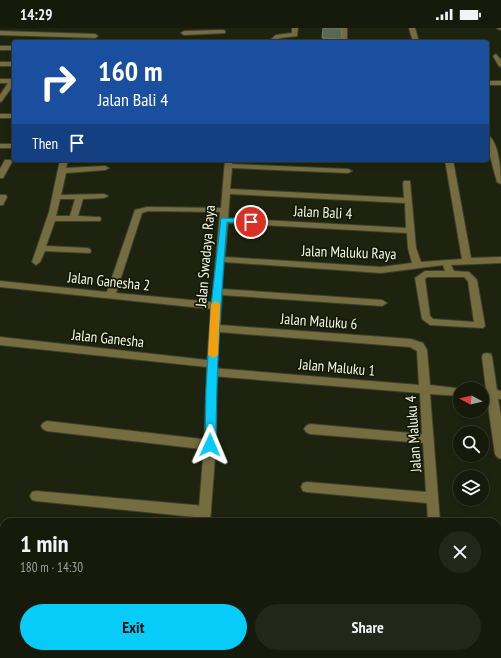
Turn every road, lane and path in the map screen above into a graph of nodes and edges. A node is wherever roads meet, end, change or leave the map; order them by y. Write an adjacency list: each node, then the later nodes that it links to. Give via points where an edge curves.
1 (49, 28): 7 (street)
2 (296, 28): 10 (street, via 295,35 278,36)
3 (412, 28): 11 (street)
4 (0, 33): 7 (street)
5 (184, 33): 6 (street)
6 (223, 33)
7 (44, 34): 8 (street); 9 (street)
8 (95, 36)
9 (41, 40)
10 (273, 40)
11 (415, 40)
12 (0, 48): 13 (street)
13 (12, 48)
14 (496, 56): 17 (street)
15 (0, 64): 16 (street)
16 (12, 64)
17 (501, 65)
18 (12, 80): 19 (street)
19 (0, 81)
20 (12, 82): 23 (street)
21 (489, 83): 22 (street)
22 (501, 83)
23 (0, 100)
24 (0, 116): 25 (street)
25 (12, 116)
26 (0, 146): 27 (street)
27 (12, 146)
28 (490, 150): 29 (street); 38 (street)
29 (501, 151)
30 (8, 162): 37 (street)
31 (64, 162): 35 (street)
32 (449, 162): 54 (street)
33 (229, 163): 36 (street, via 239,166); 40 (street, Jalan Swadaya Raya)
34 (105, 168): 35 (street)
35 (62, 171): 43 (street)
36 (348, 171)
37 (0, 176)
38 (501, 182)
39 (407, 183): 44 (street)
40 (231, 192): 44 (street); 45 (street, Jalan Swadaya Raya)
41 (80, 196): 42 (street); 43 (street); 47 (street)
42 (104, 196)
43 (58, 197): 46 (street)
44 (408, 201): 50 (street)
45 (224, 210): 49 (street, Jalan Swadaya Raya); 62 (street, via 147,209 138,212)
46 (52, 218): 47 (street); 51 (street)
47 (73, 218): 48 (street)
48 (97, 219)
49 (224, 220): 50 (street, Jalan Bali 4); 53 (street, Jalan Swadaya Raya)
50 (410, 231): 58 (street)
51 (41, 248): 52 (street); 56 (street)
52 (87, 250)
53 (220, 259): 58 (street, Jalan Maluku Raya, via 381,270); 61 (street, Jalan Swadaya Raya)
54 (467, 260): 55 (street, Jalan Maluku Raya); 57 (street, Jalan Maluku Raya)
55 (501, 260)
56 (36, 262)
57 (446, 262): 58 (street, Jalan Maluku Raya); 59 (street)
58 (417, 265)
59 (450, 274): 59 (street, via 425,274 420,278 425,317 430,322 480,326 472,280 466,274)
60 (0, 284): 62 (street, Jalan Ganesha 2)
61 (222, 292): 63 (street); 64 (street, Jalan Swadaya Raya)
62 (110, 296): 64 (street, Jalan Ganesha 2)
63 (382, 303)
64 (216, 306): 65 (street, Jalan Swadaya Raya)
65 (215, 328): 67 (street, Jalan Maluku 6); 69 (street, Jalan Swadaya Raya)
66 (0, 341): 69 (street, Jalan Ganesha)
67 (419, 346): 70 (street, Jalan Maluku 4, via 422,350)
68 (487, 357): 72 (street)
69 (212, 368): 70 (street, Jalan Maluku 1); 76 (street, Jalan Swadaya Raya)
70 (425, 390): 71 (street, Jalan Maluku 1); 75 (street, Jalan Maluku 4)
71 (453, 392)
72 (492, 394): 77 (street)
73 (47, 426): 76 (street)
74 (310, 429): 75 (street)
75 (429, 439): 80 (street, Jalan Maluku 4)
76 (210, 445): 81 (street, Jalan Swadaya Raya)
77 (501, 449)
78 (307, 487): 80 (street)
79 (36, 496): 81 (street)
80 (432, 498): 82 (street, Jalan Maluku 4)
81 (205, 517)
82 (434, 518)

